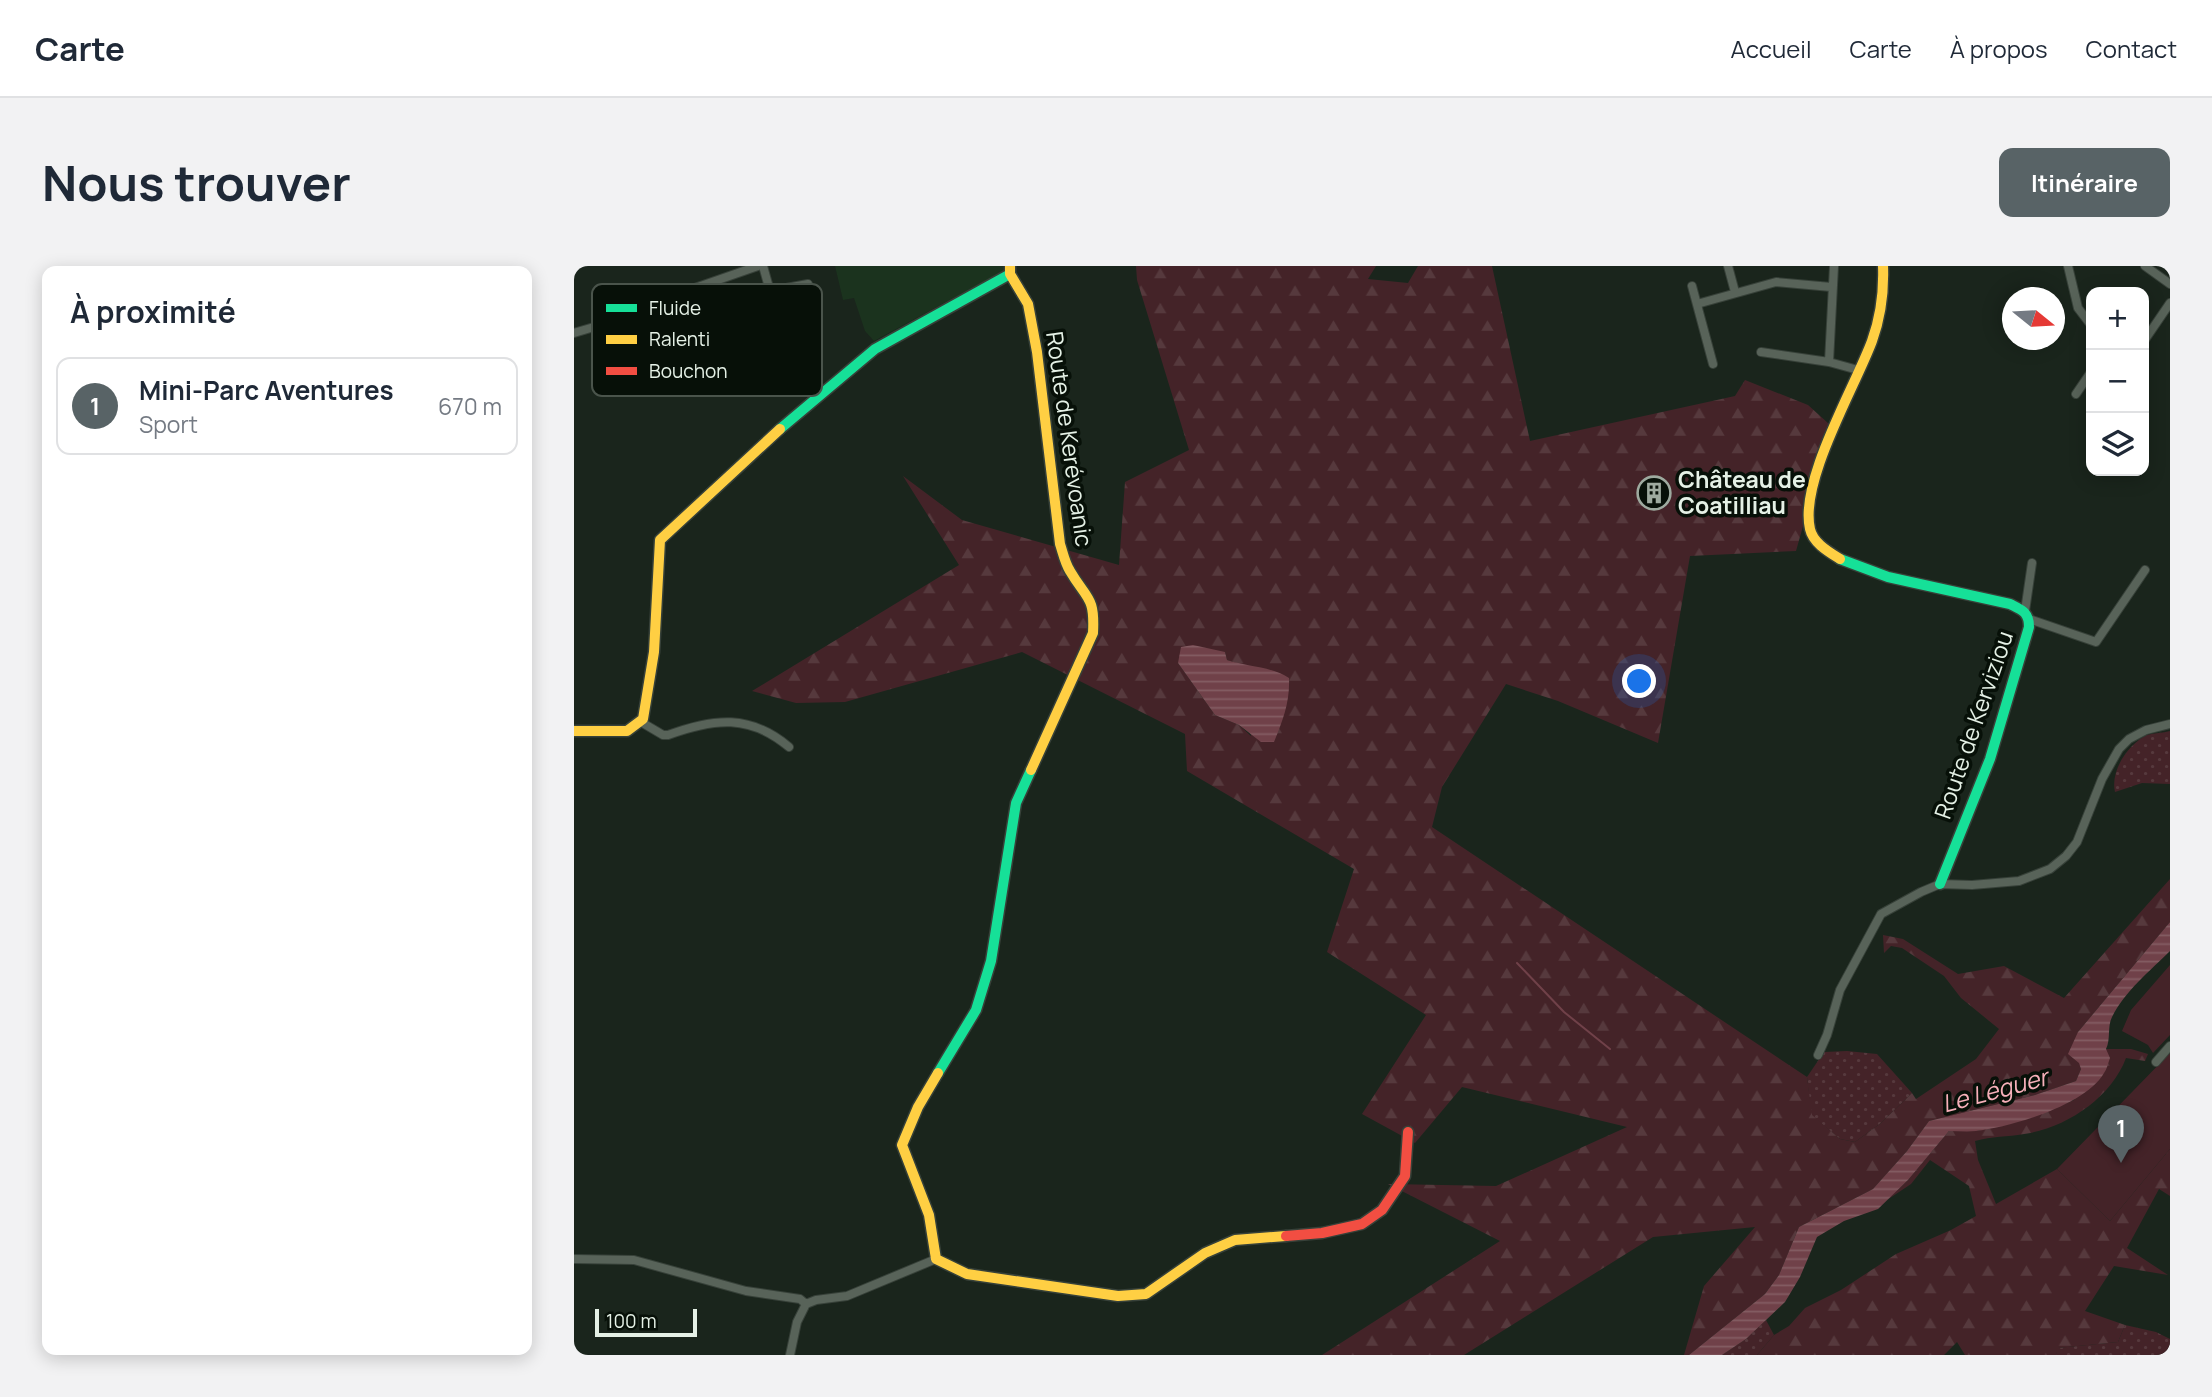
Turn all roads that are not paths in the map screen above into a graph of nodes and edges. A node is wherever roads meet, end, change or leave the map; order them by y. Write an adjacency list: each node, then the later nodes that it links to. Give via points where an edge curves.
1 (761, 266): 8 (street); 9 (street)
2 (1728, 266): 13 (street)
3 (1834, 266): 12 (street)
4 (1883, 266): 23 (street, Route de Kerviziou, via 1884,299 1873,341)
5 (2068, 266): 16 (street, via 2078,308)
6 (2146, 266): 10 (street)
7 (1010, 270): 25 (street, via 875,349); 41 (street, Route de Kerévoanic, via 1028,304 1037,352 1060,544 1069,570 1089,596 1094,621 1089,643 1016,803 990,961 976,1010 918,1107 902,1145 932,1220)
8 (707, 284)
9 (768, 284)
10 (2170, 284)
11 (1692, 286): 15 (street)
12 (1831, 288): 13 (street, via 1776,282); 21 (street)
13 (1735, 292): 15 (street)
14 (2170, 303): 19 (street)
15 (1697, 304): 22 (street)
16 (2086, 318)
17 (592, 328): 18 (street)
18 (574, 333)
19 (2149, 334)
20 (1761, 352): 21 (street)
21 (1829, 362): 23 (street)
22 (1713, 364)
23 (1858, 370): 30 (street, Route de Kerviziou, via 1833,425 1812,494 1811,534 1825,550 1881,576 2000,601)
24 (2086, 379): 26 (street)
25 (822, 392)
26 (2076, 394)
27 (817, 396): 31 (street, via 660,540 654,652)
28 (2032, 563): 30 (street)
29 (2145, 570): 30 (street, via 2096,642)
30 (2027, 615): 35 (street, Route de Kerviziou, via 1996,740)
31 (641, 722): 33 (street, via 627,731); 34 (street, via 668,735 738,721)
32 (2170, 724): 35 (street, via 2147,730 2119,749 2077,842 2050,869 2019,881)
33 (574, 731)
34 (789, 747)
35 (1940, 884): 37 (street, via 1881,915 1839,990)
36 (2170, 1046): 38 (street)
37 (1818, 1055)
38 (2156, 1062)
39 (1408, 1132): 41 (street, via 1405,1176 1382,1210 1362,1224 1322,1233 1236,1240 1205,1254 1146,1294 1118,1296 967,1273)
40 (574, 1259): 42 (street, via 634,1260)
41 (936, 1259): 42 (street, via 847,1296)
42 (806, 1304): 43 (street)
43 (790, 1355)

